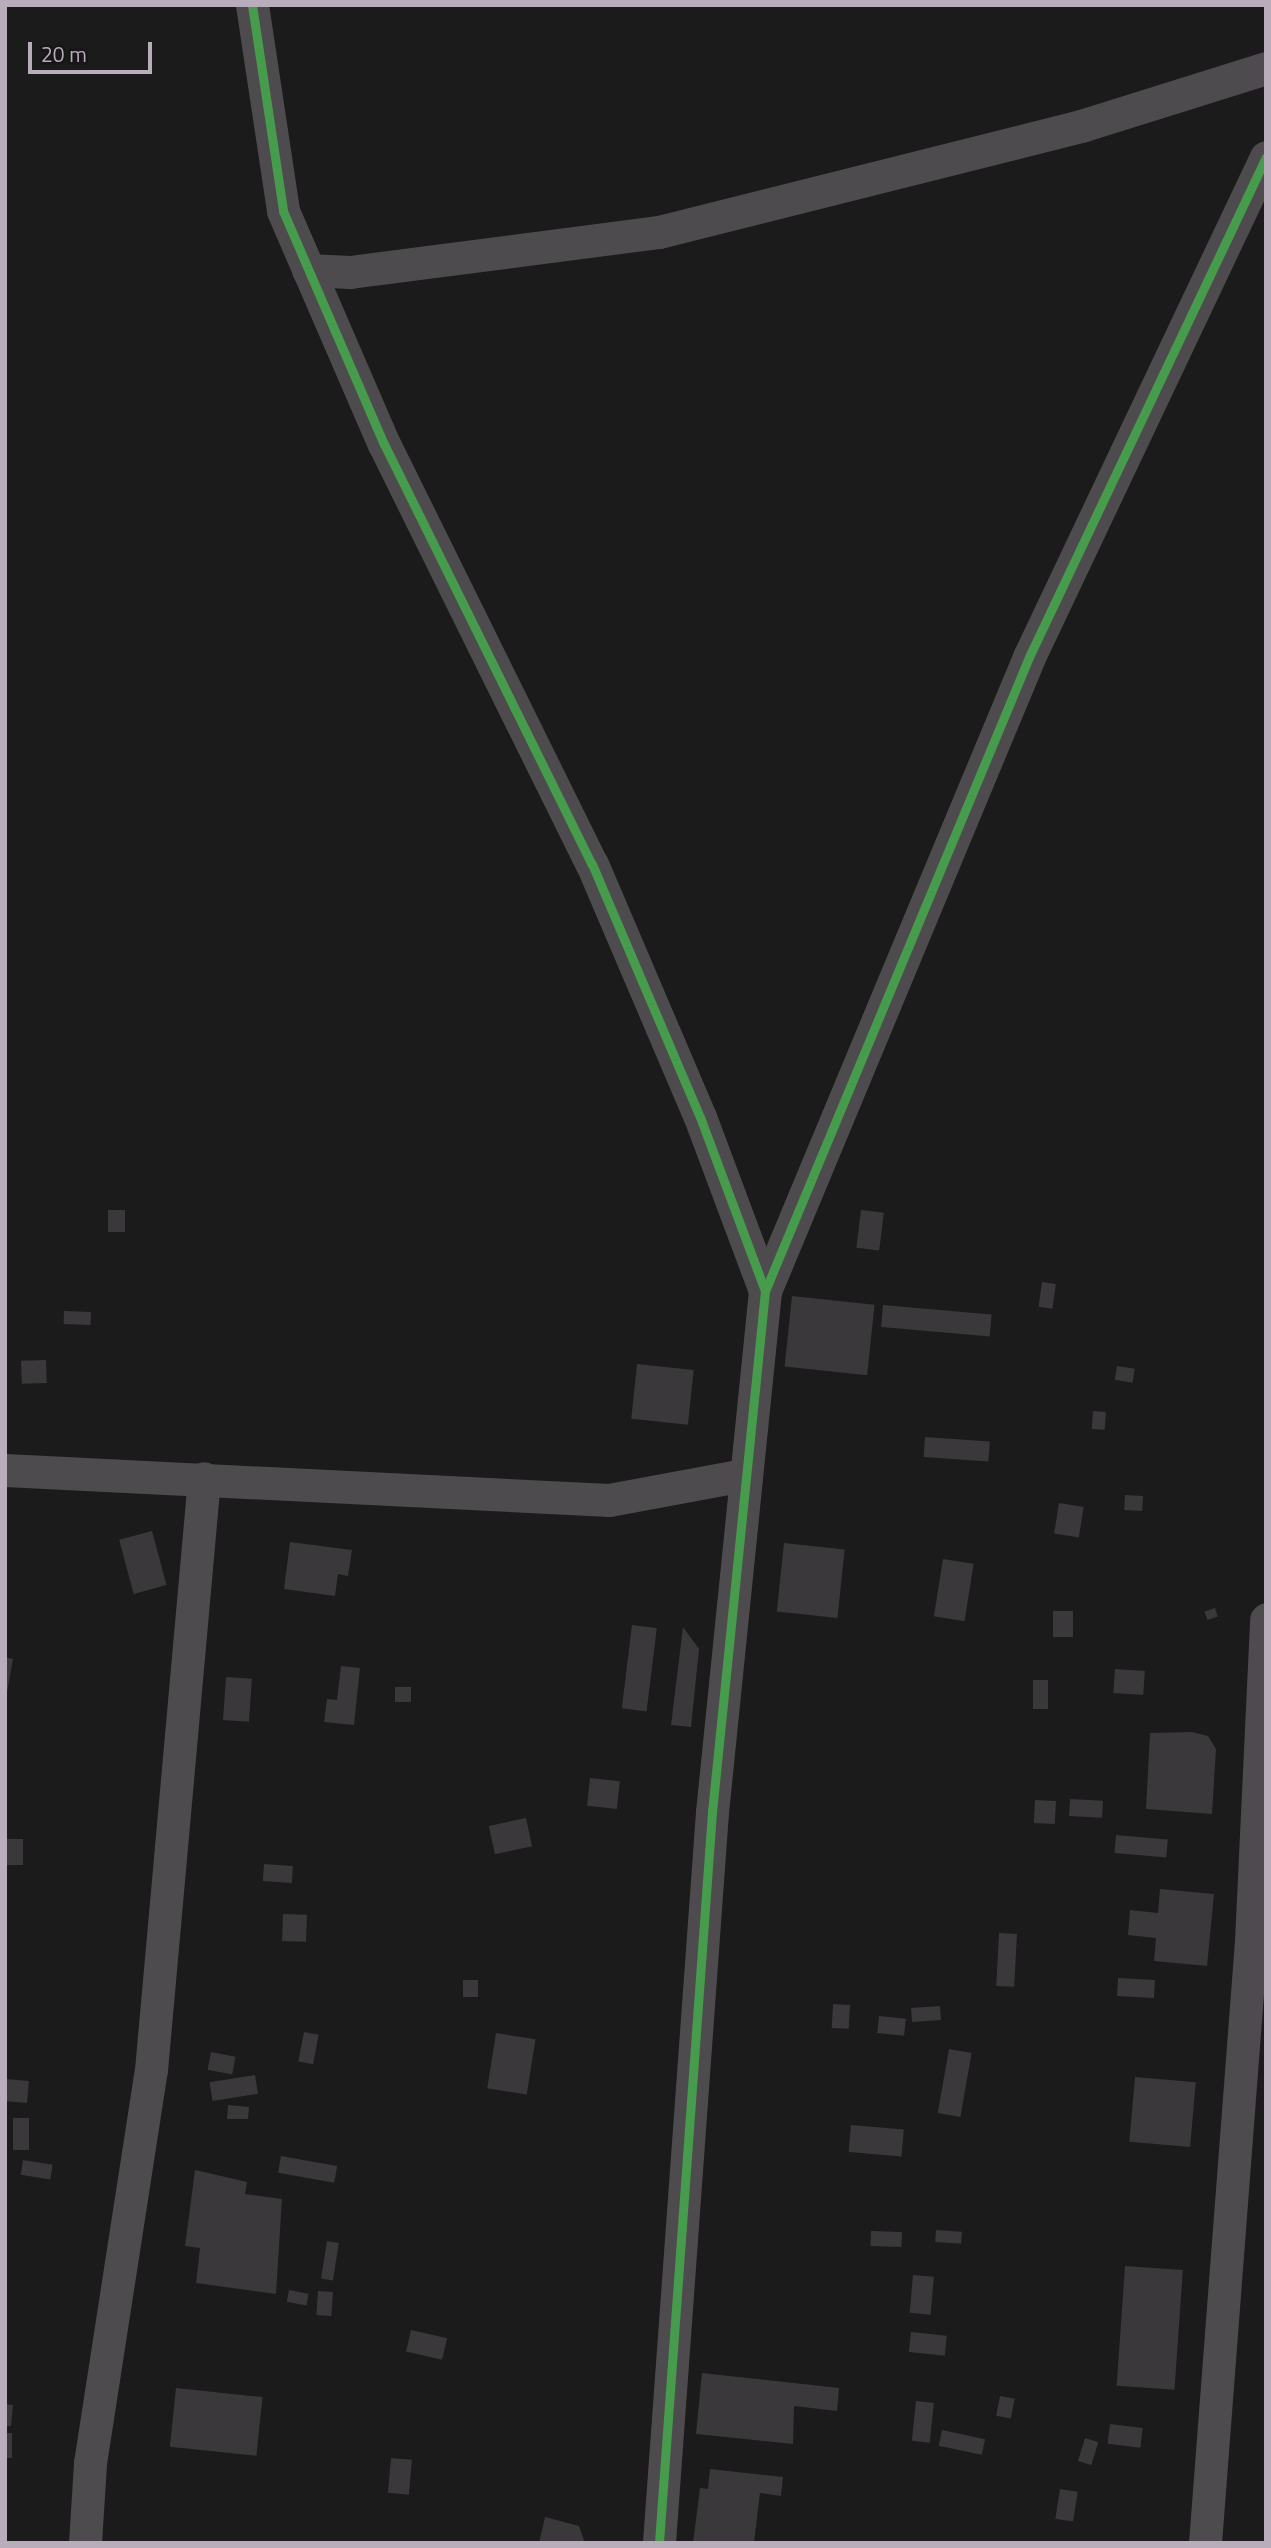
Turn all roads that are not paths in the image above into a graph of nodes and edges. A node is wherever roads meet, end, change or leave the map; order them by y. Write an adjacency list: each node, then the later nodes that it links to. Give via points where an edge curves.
1 (252, 5): 4 (street, via 283,211)
2 (1266, 68): 4 (street, via 1081,126 659,232 350,272)
3 (1266, 157): 5 (street, via 1029,657)
4 (308, 270): 5 (street, via 384,444 592,864 700,1117)
5 (765, 1292): 7 (street)
6 (5, 1470): 8 (street)
7 (744, 1475): 8 (street, via 609,1500); 11 (street, via 712,1812)
8 (204, 1478): 10 (street, via 151,2070 90,2463)
9 (1266, 1619): 12 (street, via 1251,1941)
10 (85, 2543)
11 (659, 2543)
12 (1205, 2543)

